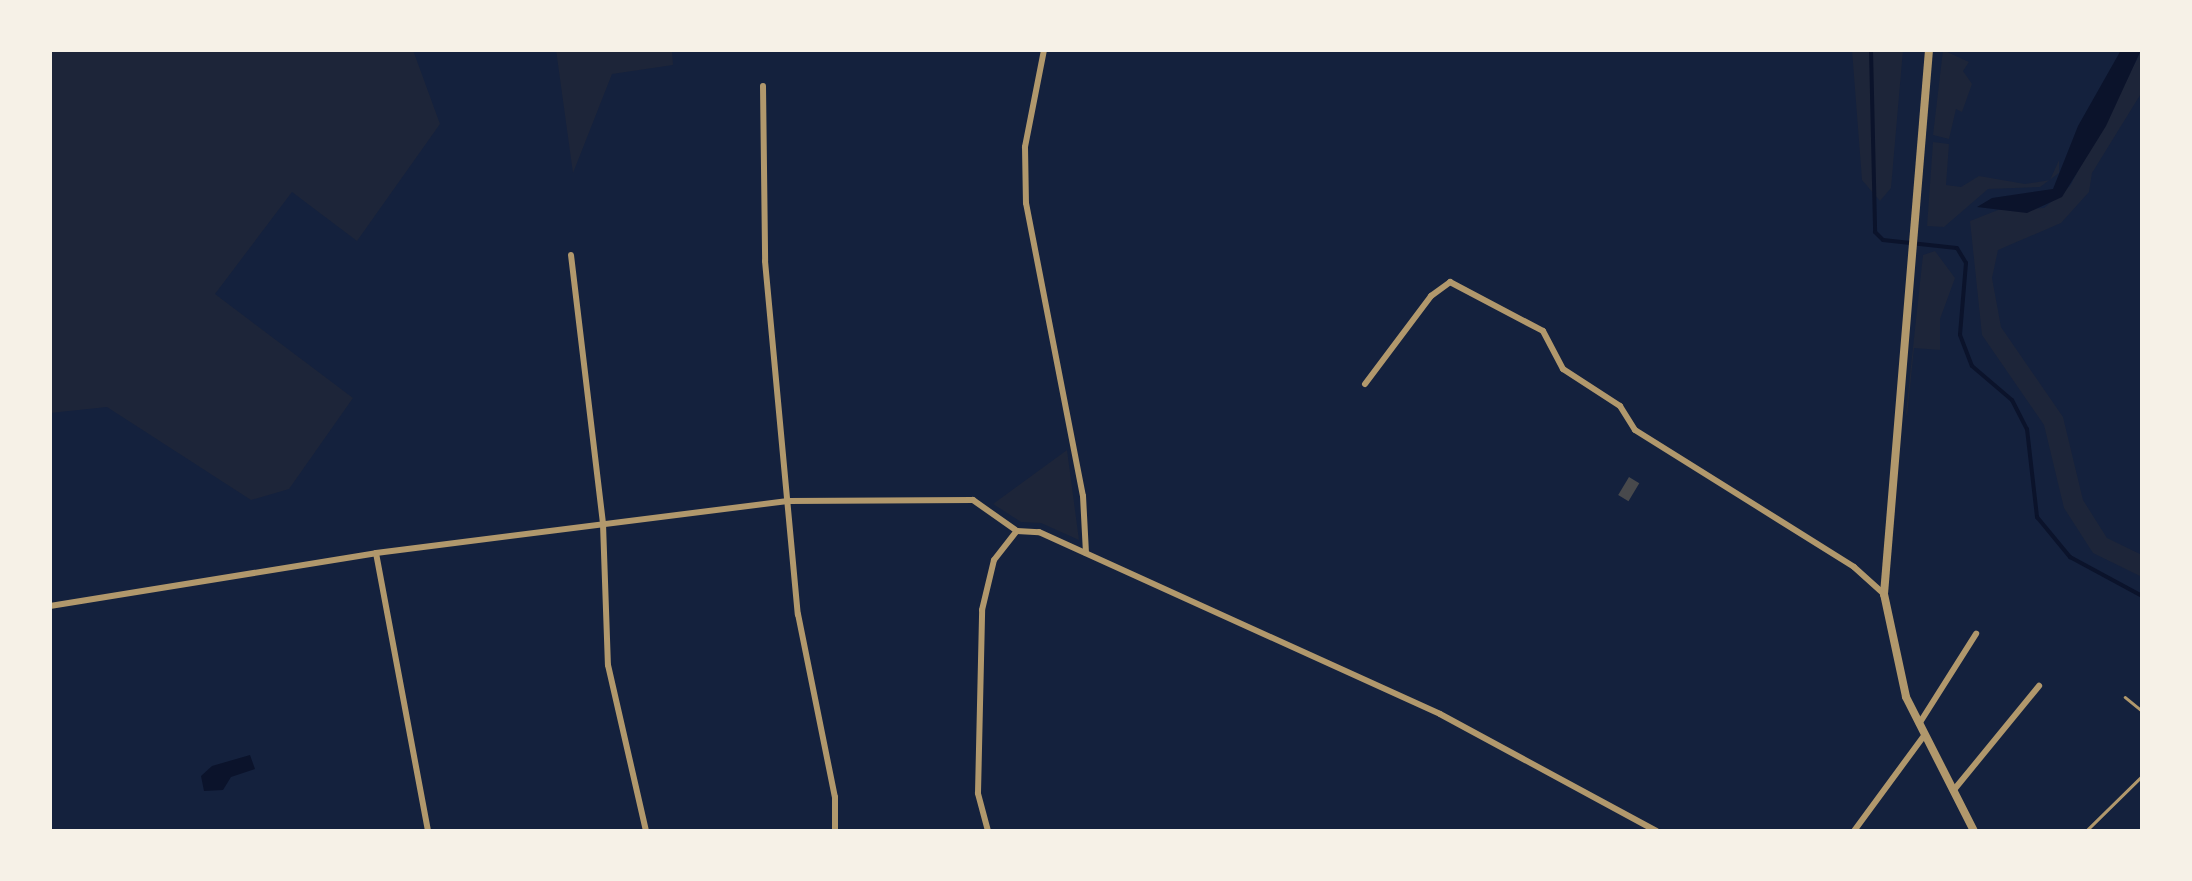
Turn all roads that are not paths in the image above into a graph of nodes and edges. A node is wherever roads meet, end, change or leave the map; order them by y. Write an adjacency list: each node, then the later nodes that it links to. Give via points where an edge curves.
1 (1044, 50): 10 (street, via 1025,147 1026,203 1083,496)
2 (1929, 50): 11 (street)
3 (763, 86): 6 (street, via 765,261)
4 (572, 255): 7 (street)
5 (1365, 384): 11 (street, via 1431,296 1450,282 1542,331 1563,369 1620,406 1635,430 1854,567)
6 (788, 501): 7 (street); 8 (street, via 973,500); 23 (street, via 798,614)
7 (602, 524): 9 (street); 22 (street, via 608,665)
8 (1017, 531): 10 (street, via 1039,532); 24 (street, via 994,560 982,610 978,793)
9 (376, 553): 12 (street); 21 (street)
10 (1086, 554): 25 (street, via 1440,714)
11 (1884, 594): 17 (street, via 1898,669)
12 (50, 606)
13 (1976, 634): 17 (street)
14 (2039, 686): 20 (street)
15 (2125, 697): 16 (lane)
16 (2142, 711)
17 (1918, 725): 18 (street)
18 (1923, 737): 20 (street); 26 (street)
19 (2142, 776): 28 (lane)
20 (1952, 792): 27 (street)
21 (428, 831)
22 (646, 831)
23 (835, 831)
24 (988, 831)
25 (1656, 831)
26 (1854, 831)
27 (1974, 831)
28 (2086, 831)

